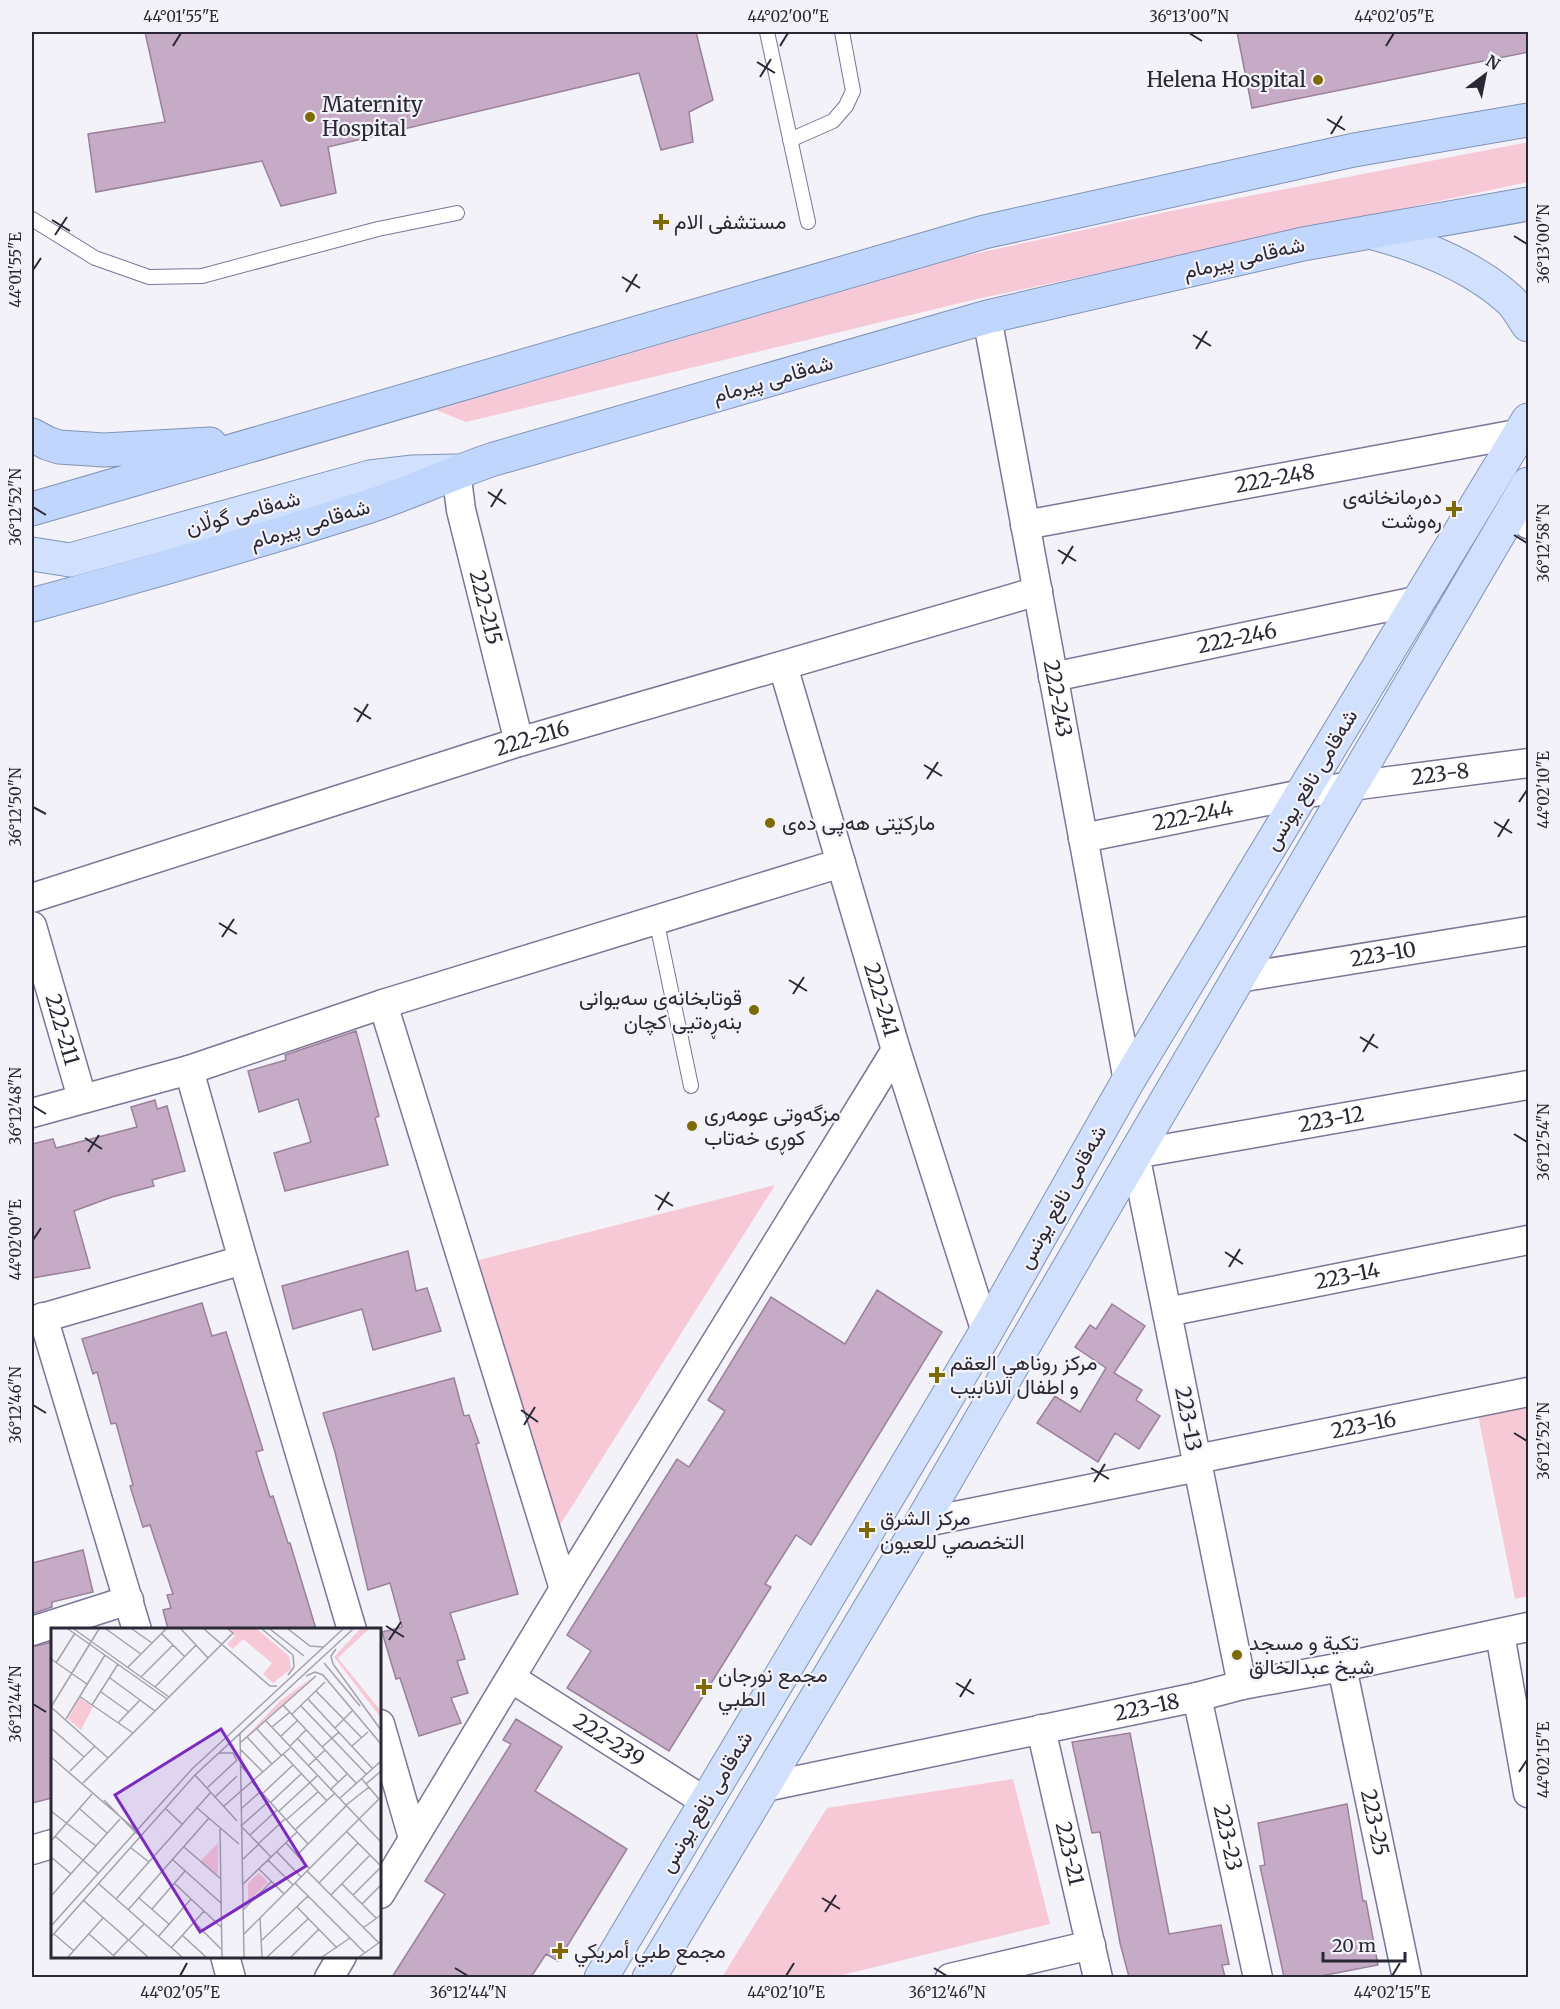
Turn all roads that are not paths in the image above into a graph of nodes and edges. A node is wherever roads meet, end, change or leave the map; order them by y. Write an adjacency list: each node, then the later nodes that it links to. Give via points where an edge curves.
1 (767, 32): 4 (lane)
2 (842, 32): 4 (lane, via 853,91 846,106 833,121)
3 (1528, 120): 14 (highway, via 1354,150 984,232)
4 (790, 140): 8 (lane)
5 (1528, 204): 9 (highway, شەقامی پیرمام)
6 (457, 213): 7 (lane, via 202,276 149,277 95,258)
7 (32, 219)
8 (808, 222)
9 (1370, 232): 10 (highway, شەقامی پیرمام); 11 (main road, via 1401,240 1480,278 1510,300)
10 (987, 318): 15 (highway, شەقامی پیرمام); 18 (street, 222-243)
11 (1528, 325)
12 (1526, 427): 18 (street, 222-248); 21 (main road, شەقامی نافع یونس)
13 (32, 435): 14 (highway, via 59,447 104,450)
14 (266, 441): 17 (highway)
15 (456, 471): 19 (main road, شەقامی گوڵان, via 370,477 70,560); 22 (highway, شەقامی پیرمام, via 372,505); 25 (street, 222-215, via 461,510)
16 (1526, 501): 27 (main road, شەقامی نافع یونس)
17 (32, 509)
18 (1025, 525): 20 (street, 222-243)
19 (32, 554)
20 (1038, 591): 23 (street, 222-216); 24 (street, 222-243)
21 (1421, 600): 24 (street, 222-246); 28 (main road, شەقامی نافع یونس)
22 (32, 605)
23 (783, 666): 25 (street, 222-216); 30 (street, 222-241)
24 (1053, 677): 29 (street, 222-243)
25 (519, 742): 31 (street, 222-216)
26 (1528, 763): 27 (street, 223-8)
27 (1351, 786): 28 (street, 223-8); 35 (main road, شەقامی نافع یونس)
28 (1302, 794): 29 (street, 222-244); 39 (main road, شەقامی نافع یونس)
29 (1083, 838): 39 (street, 222-243)
30 (841, 862): 32 (street); 37 (street, 222-241)
31 (32, 898)
32 (656, 919): 36 (street); 41 (lane)
33 (32, 926): 42 (street, 222-211)
34 (1528, 931): 35 (street, 223-10)
35 (1238, 978): 45 (main road, شەقامی نافع یونس)
36 (383, 1004): 38 (street); 54 (street)
37 (896, 1050): 50 (street, 222-241); 54 (street)
38 (189, 1070): 42 (street); 47 (street)
39 (1128, 1081): 44 (main road, شەقامی نافع یونس)
40 (1528, 1085): 45 (street, 223-12)
41 (691, 1086)
42 (82, 1098): 43 (street)
43 (32, 1113)
44 (1099, 1133): 45 (main road); 50 (main road, شەقامی نافع یونس)
45 (1135, 1154): 48 (street, 223-13); 53 (main road, شەقامی نافع یونس)
46 (1528, 1240): 48 (street, 223-14)
47 (243, 1260): 49 (street); 57 (street)
48 (1167, 1312): 52 (street, 223-13)
49 (38, 1319): 55 (street)
50 (986, 1332): 69 (main road, شەقامی نافع یونس)
51 (1528, 1392): 52 (street, 223-16)
52 (1197, 1463): 53 (street, 223-16); 63 (street, 223-13)
53 (921, 1523): 67 (main road, شەقامی نافع یونس)
54 (564, 1589): 62 (street)
55 (129, 1600): 56 (street); 59 (street)
56 (137, 1628)
57 (352, 1628)
58 (1528, 1628): 60 (street, 223-18)
59 (32, 1631)
60 (1500, 1634): 61 (street, 223-18); 68 (street)
61 (1342, 1667): 63 (street, 223-18); 84 (street, 223-25)
62 (511, 1678): 69 (street, 222-239); 70 (street)
63 (1242, 1685): 64 (street, 223-18)
64 (1197, 1696): 66 (street, 223-18); 83 (street, 223-23)
65 (381, 1727): 70 (street)
66 (1041, 1729): 67 (street, 223-18); 74 (street, 223-21)
67 (765, 1787): 80 (main road, شەقامی نافع یونس)
68 (1528, 1793)
69 (706, 1802): 79 (main road, شەقامی نافع یونس)
70 (413, 1838): 73 (street)
71 (51, 1845): 72 (street)
72 (32, 1850)
73 (381, 1892)
74 (1091, 1945): 81 (street); 82 (street, 223-21)
75 (226, 1958): 77 (street)
76 (341, 1958): 78 (street)
77 (231, 1977)
78 (329, 1977)
79 (601, 1977)
80 (649, 1977)
81 (950, 1977)
82 (1098, 1977)
83 (1258, 1977)
84 (1407, 1977)

